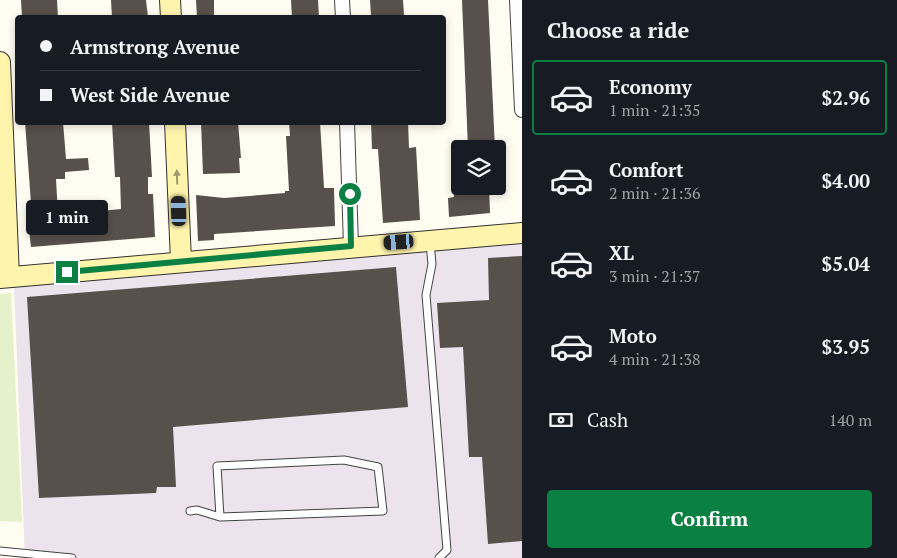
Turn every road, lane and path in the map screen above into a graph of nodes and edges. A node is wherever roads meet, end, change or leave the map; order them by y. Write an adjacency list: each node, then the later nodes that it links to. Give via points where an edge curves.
1 (170, 0): 4 (main road)
2 (342, 0): 5 (street)
3 (517, 0): 7 (street)
4 (171, 15)
5 (343, 15)
6 (0, 62): 14 (main road)
7 (522, 110)
8 (175, 125): 13 (main road, one-way to 8)
9 (347, 125): 12 (street)
10 (522, 233): 11 (main road)
11 (430, 240): 12 (main road); 19 (lane, via 432,264 426,295 447,550)
12 (351, 246): 13 (main road)
13 (181, 261): 14 (main road)
14 (5, 277)
15 (190, 511): 16 (lane)
16 (220, 517): 16 (lane, via 384,511 378,467 344,460 217,466)
17 (0, 551): 18 (lane)
18 (72, 558)
19 (439, 558)

